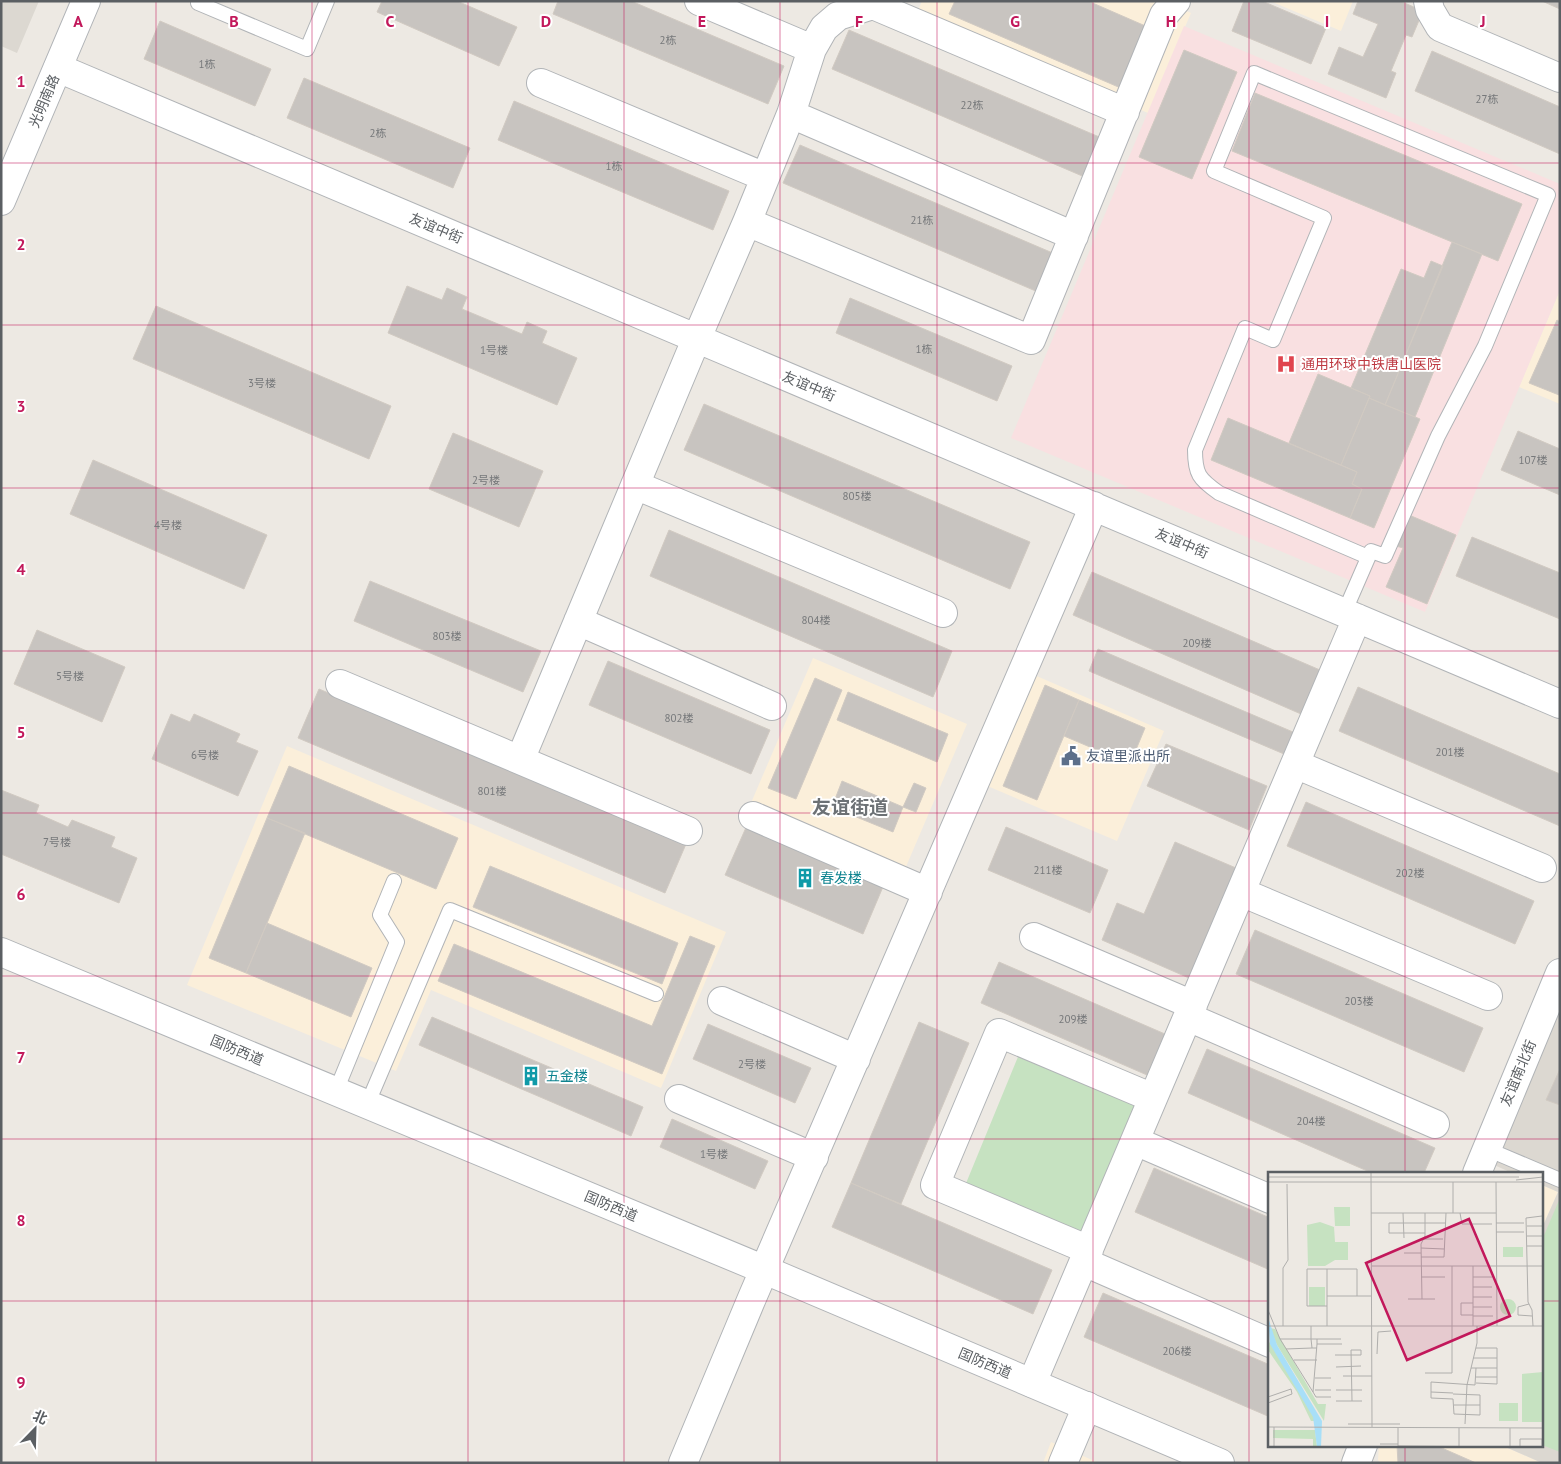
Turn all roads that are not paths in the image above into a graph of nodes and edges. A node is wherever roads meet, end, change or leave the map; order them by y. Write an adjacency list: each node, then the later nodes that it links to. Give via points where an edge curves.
1 (86, 1): 9 (street, 光明南路)
2 (199, 1): 3 (lane, via 307,49)
3 (327, 1)
4 (699, 1): 8 (street)
5 (1176, 1): 12 (street, via 1164,15)
6 (1428, 1): 10 (street, via 1440,27)
7 (876, 3): 8 (street, via 838,16 824,28); 12 (street)
8 (812, 49): 13 (street)
9 (58, 68): 15 (street, 光明南路); 18 (street, 友谊中街)
10 (1560, 78)
11 (541, 83): 14 (street)
12 (1125, 112): 17 (street)
13 (791, 114): 14 (street); 17 (street)
14 (765, 177): 16 (street)
15 (1, 201)
16 (747, 222): 17 (street, via 1031,340); 18 (street)
17 (1074, 236)
18 (696, 338): 19 (street); 20 (street, 友谊中街)
19 (635, 484): 22 (street); 24 (street)
20 (1094, 506): 23 (street, 友谊中街); 34 (street)
21 (1368, 557): 21 (lane, via 1370,551 1385,556 1438,436 1485,346 1548,195 1254,73 1214,171 1324,218 1273,340 1245,328 1195,450 1195,466 1204,482 1219,493); 23 (lane)
22 (943, 613)
23 (1351, 615): 26 (street, 友谊中街); 29 (street)
24 (578, 621): 27 (street); 28 (street)
25 (340, 684): 28 (street)
26 (1560, 704)
27 (772, 706)
28 (520, 760): 31 (street)
29 (1295, 764): 32 (street); 35 (street)
30 (753, 816): 34 (street)
31 (688, 831)
32 (1542, 868)
33 (394, 881): 44 (lane, via 380,916 397,942)
34 (928, 892): 43 (street)
35 (1241, 892): 40 (street); 42 (street)
36 (1034, 937): 42 (street)
37 (1, 952): 44 (street, 国防西道)
38 (1560, 973): 51 (street, 友谊南北街)
39 (656, 994): 47 (lane, via 450,910)
40 (1488, 996)
41 (722, 1000): 43 (street)
42 (1190, 1011): 46 (street); 48 (street)
43 (856, 1059): 50 (street)
44 (336, 1091): 47 (street, 国防西道)
45 (679, 1098): 50 (street)
46 (1153, 1098): 49 (street); 56 (street, via 999,1033 935,1186)
47 (367, 1104): 57 (street, 国防西道)
48 (1435, 1124)
49 (1135, 1141): 55 (street); 56 (street)
50 (814, 1157): 57 (street)
51 (1482, 1161): 52 (lane)
52 (1527, 1172)
53 (1544, 1176): 54 (lane)
54 (1560, 1180)
55 (1268, 1198)
56 (1086, 1256): 58 (street); 59 (street)
57 (765, 1270): 59 (street, 国防西道); 62 (street)
58 (1268, 1342)
59 (1032, 1383): 60 (street, 国防西道)
60 (1087, 1406): 63 (street); 64 (street, 国防西道)
61 (1363, 1446): 65 (street)
62 (683, 1463)
63 (1063, 1463)
64 (1220, 1463)
65 (1356, 1463)

